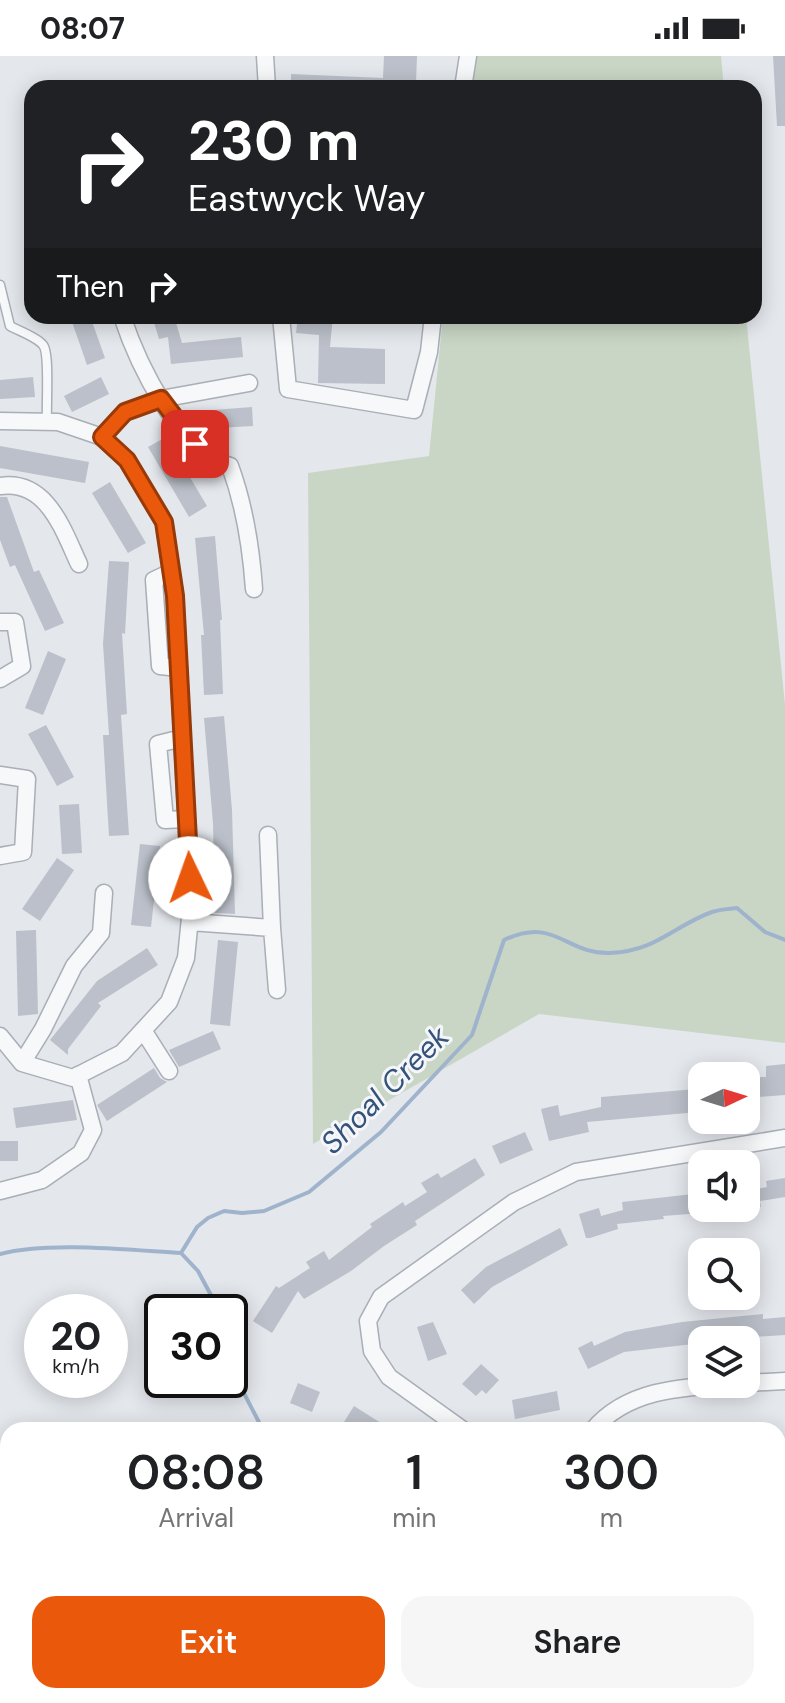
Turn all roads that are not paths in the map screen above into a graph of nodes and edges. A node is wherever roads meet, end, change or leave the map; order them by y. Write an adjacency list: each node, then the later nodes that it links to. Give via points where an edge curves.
1 (468, 56): 2 (street)
2 (464, 80)
3 (0, 285): 10 (lane, via 10,326 42,342 47,353)
4 (125, 324): 8 (street)
5 (282, 324): 6 (street, via 288,389 414,410)
6 (432, 324)
7 (249, 383): 8 (street)
8 (161, 399): 11 (street, via 125,412); 14 (street, via 195,444 230,466 243,501)
9 (0, 421): 10 (street)
10 (47, 421): 11 (street)
11 (102, 437): 17 (street, via 127,460 164,522 171,572 154,580 160,666 179,668)
12 (0, 486): 13 (street, via 36,492 53,509)
13 (79, 564)
14 (254, 589)
15 (0, 622): 16 (street, via 15,622 22,666)
16 (0, 679)
17 (182, 738): 19 (street); 19 (street, via 158,744 165,820)
18 (0, 775): 21 (street, via 27,779 23,852)
19 (187, 819): 23 (street)
20 (268, 835): 24 (street)
21 (0, 856)
22 (104, 893): 28 (street, via 101,933 74,966)
23 (190, 922): 24 (street); 26 (street, via 186,958 169,1002)
24 (272, 928): 25 (street)
25 (277, 990)
26 (143, 1030): 29 (street); 30 (street, via 122,1053)
27 (0, 1036): 28 (street)
28 (22, 1063): 30 (street)
29 (169, 1071)
30 (78, 1075): 32 (street, via 93,1130 81,1153 42,1180)
31 (785, 1138): 36 (street, via 576,1172 514,1202 381,1297 368,1321 372,1351 389,1377)
32 (0, 1191)
33 (785, 1381): 34 (street)
34 (760, 1382)
35 (688, 1388): 37 (street, via 667,1389 628,1404)
36 (452, 1422)
37 (600, 1422)

